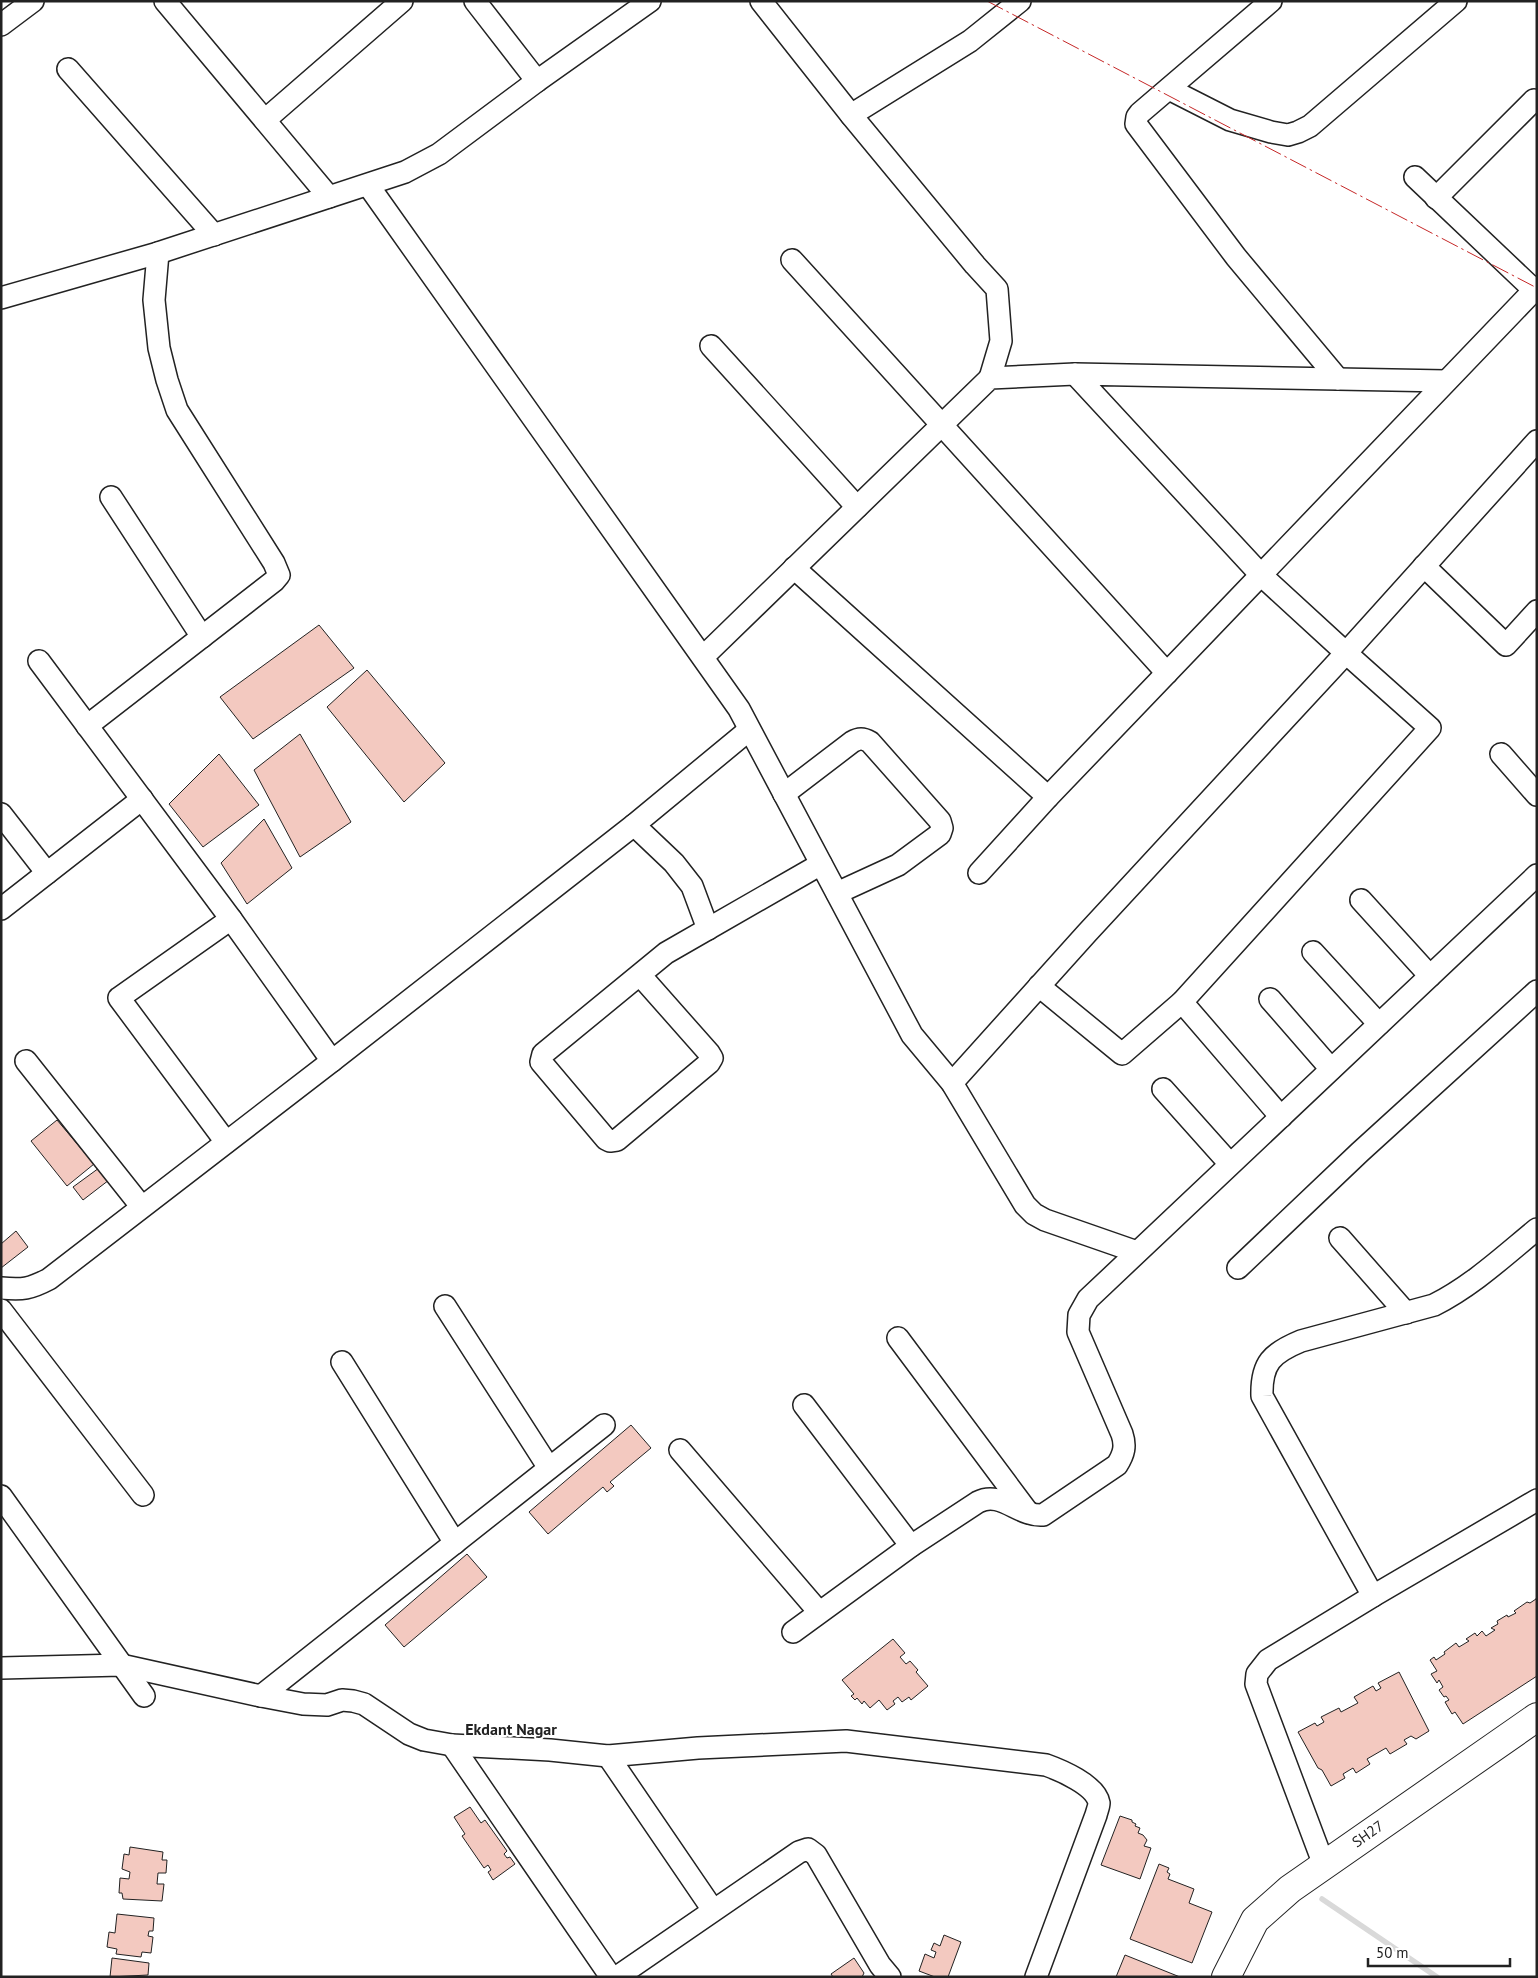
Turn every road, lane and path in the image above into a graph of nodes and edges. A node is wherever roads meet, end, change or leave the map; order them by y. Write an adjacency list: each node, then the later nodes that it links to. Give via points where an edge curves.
1 (33, 1): 10 (street)
2 (165, 1): 16 (street)
3 (402, 1): 16 (street)
4 (475, 1): 12 (street)
5 (650, 1): 12 (street)
6 (761, 1): 15 (street)
7 (1020, 1): 15 (street, via 970,42)
8 (1271, 1): 13 (street)
9 (1456, 1): 13 (street, via 1310,126 1298,132 1288,135 1230,120)
10 (1, 25)
11 (68, 69): 21 (street)
12 (537, 82): 18 (street, via 439,154 405,172)
13 (1169, 89): 29 (street, via 1140,113 1135,121 1138,129 1236,257)
14 (1534, 100): 20 (street)
15 (851, 115): 28 (street, via 997,289 1001,341)
16 (265, 120): 19 (street)
17 (1415, 178): 20 (street)
18 (368, 185): 19 (street); 41 (street)
19 (329, 197): 21 (street)
20 (1436, 198): 24 (street)
21 (214, 236): 22 (street)
22 (158, 253): 25 (street); 39 (street, via 154,300 159,348 177,410 279,575)
23 (792, 260): 31 (street)
24 (1535, 288): 30 (street)
25 (1, 298)
26 (712, 346): 34 (street)
27 (1075, 374): 28 (street); 29 (street); 37 (street)
28 (990, 378): 31 (street)
29 (1338, 379): 30 (street)
30 (1446, 381): 37 (street)
31 (942, 424): 34 (street); 43 (street)
32 (1537, 441): 35 (street)
33 (111, 497): 39 (street)
34 (857, 507): 36 (street)
35 (1424, 566): 38 (street, via 1506,645); 40 (street)
36 (794, 568): 41 (street); 49 (street)
37 (1261, 575): 40 (street); 43 (street)
38 (1537, 611)
39 (202, 637): 44 (street)
40 (1346, 653): 65 (street); 68 (street, via 1430,728)
41 (703, 657): 45 (street)
42 (39, 661): 44 (street)
43 (1167, 673): 49 (street)
44 (87, 726): 50 (street)
45 (749, 730): 47 (street); 52 (street)
46 (1501, 754): 48 (street)
47 (784, 794): 53 (street); 57 (street, via 852,742 864,739 940,821 940,834 908,859)
48 (1537, 795)
49 (1048, 797): 55 (street)
50 (142, 799): 54 (street); 60 (street)
51 (1, 814): 54 (street)
52 (634, 825): 61 (street, via 674,863 692,886); 71 (street)
53 (821, 864): 57 (street); 61 (street)
54 (48, 873): 59 (street)
55 (980, 873)
56 (1537, 875): 64 (street)
57 (837, 893): 73 (street, via 912,1035)
58 (1361, 900): 64 (street)
59 (1, 909)
60 (231, 919): 71 (street); 76 (street, via 119,998)
61 (708, 929): 63 (street, via 666,953)
62 (1314, 952): 69 (street)
63 (640, 975): 63 (street, via 541,1058 541,1062 610,1141 617,1140 712,1058)
64 (1430, 976): 69 (street)
65 (1039, 986): 68 (street, via 1122,1054); 73 (street)
66 (1537, 991): 82 (street)
67 (1270, 999): 72 (street)
68 (1182, 1002): 75 (street)
69 (1380, 1024): 72 (street)
70 (26, 1061): 78 (street)
71 (332, 1061): 76 (street)
72 (1332, 1069): 75 (street)
73 (952, 1083): 81 (street, via 1019,1196 1034,1214)
74 (1163, 1089): 77 (street)
75 (1280, 1117): 77 (street)
76 (226, 1142): 78 (street)
77 (1230, 1164): 81 (street)
78 (141, 1206): 83 (street, via 33,1288)
79 (1537, 1229): 86 (street, via 1464,1288 1434,1305)
80 (1340, 1238): 86 (street)
81 (1137, 1252): 96 (street, via 1088,1299 1078,1324 1080,1340 1122,1434 1123,1454 1112,1469 1049,1512)
82 (1238, 1268)
83 (1, 1288)
84 (445, 1306): 92 (street)
85 (1, 1310): 93 (street)
86 (1406, 1313): 99 (street, via 1282,1349 1271,1359 1262,1381 1262,1396)
87 (898, 1338): 96 (street)
88 (342, 1362): 97 (street)
89 (804, 1406): 98 (street)
90 (604, 1425): 92 (street)
91 (680, 1450): 100 (street)
92 (549, 1468): 97 (street)
93 (143, 1495)
94 (1, 1496): 102 (street)
95 (1537, 1500): 99 (street)
96 (1029, 1513): 98 (street, via 986,1498)
97 (454, 1543): 105 (street)
98 (911, 1546): 100 (street)
99 (1373, 1596): 109 (street, via 1268,1660 1257,1674 1256,1684)
100 (819, 1612): 101 (street)
101 (793, 1632)
102 (120, 1664): 103 (street); 104 (street); 105 (street)
103 (1, 1668)
104 (144, 1696)
105 (261, 1696): 107 (street, via 315,1706 353,1701 364,1704 409,1734)
106 (1537, 1717): 109 (main road, SH27 / SH27)
107 (452, 1745): 108 (street); 111 (street)
108 (608, 1756): 110 (street); 114 (street, via 846,1740 1046,1765 1068,1774 1095,1794 1098,1803)
109 (1324, 1865): 115 (main road, SH27 / SH27, via 1255,1920)
110 (713, 1910): 112 (street); 113 (street, via 798,1852 808,1849 816,1855)
111 (611, 1977)
112 (617, 1977)
113 (890, 1977)
114 (1036, 1977)
115 (1226, 1977)

